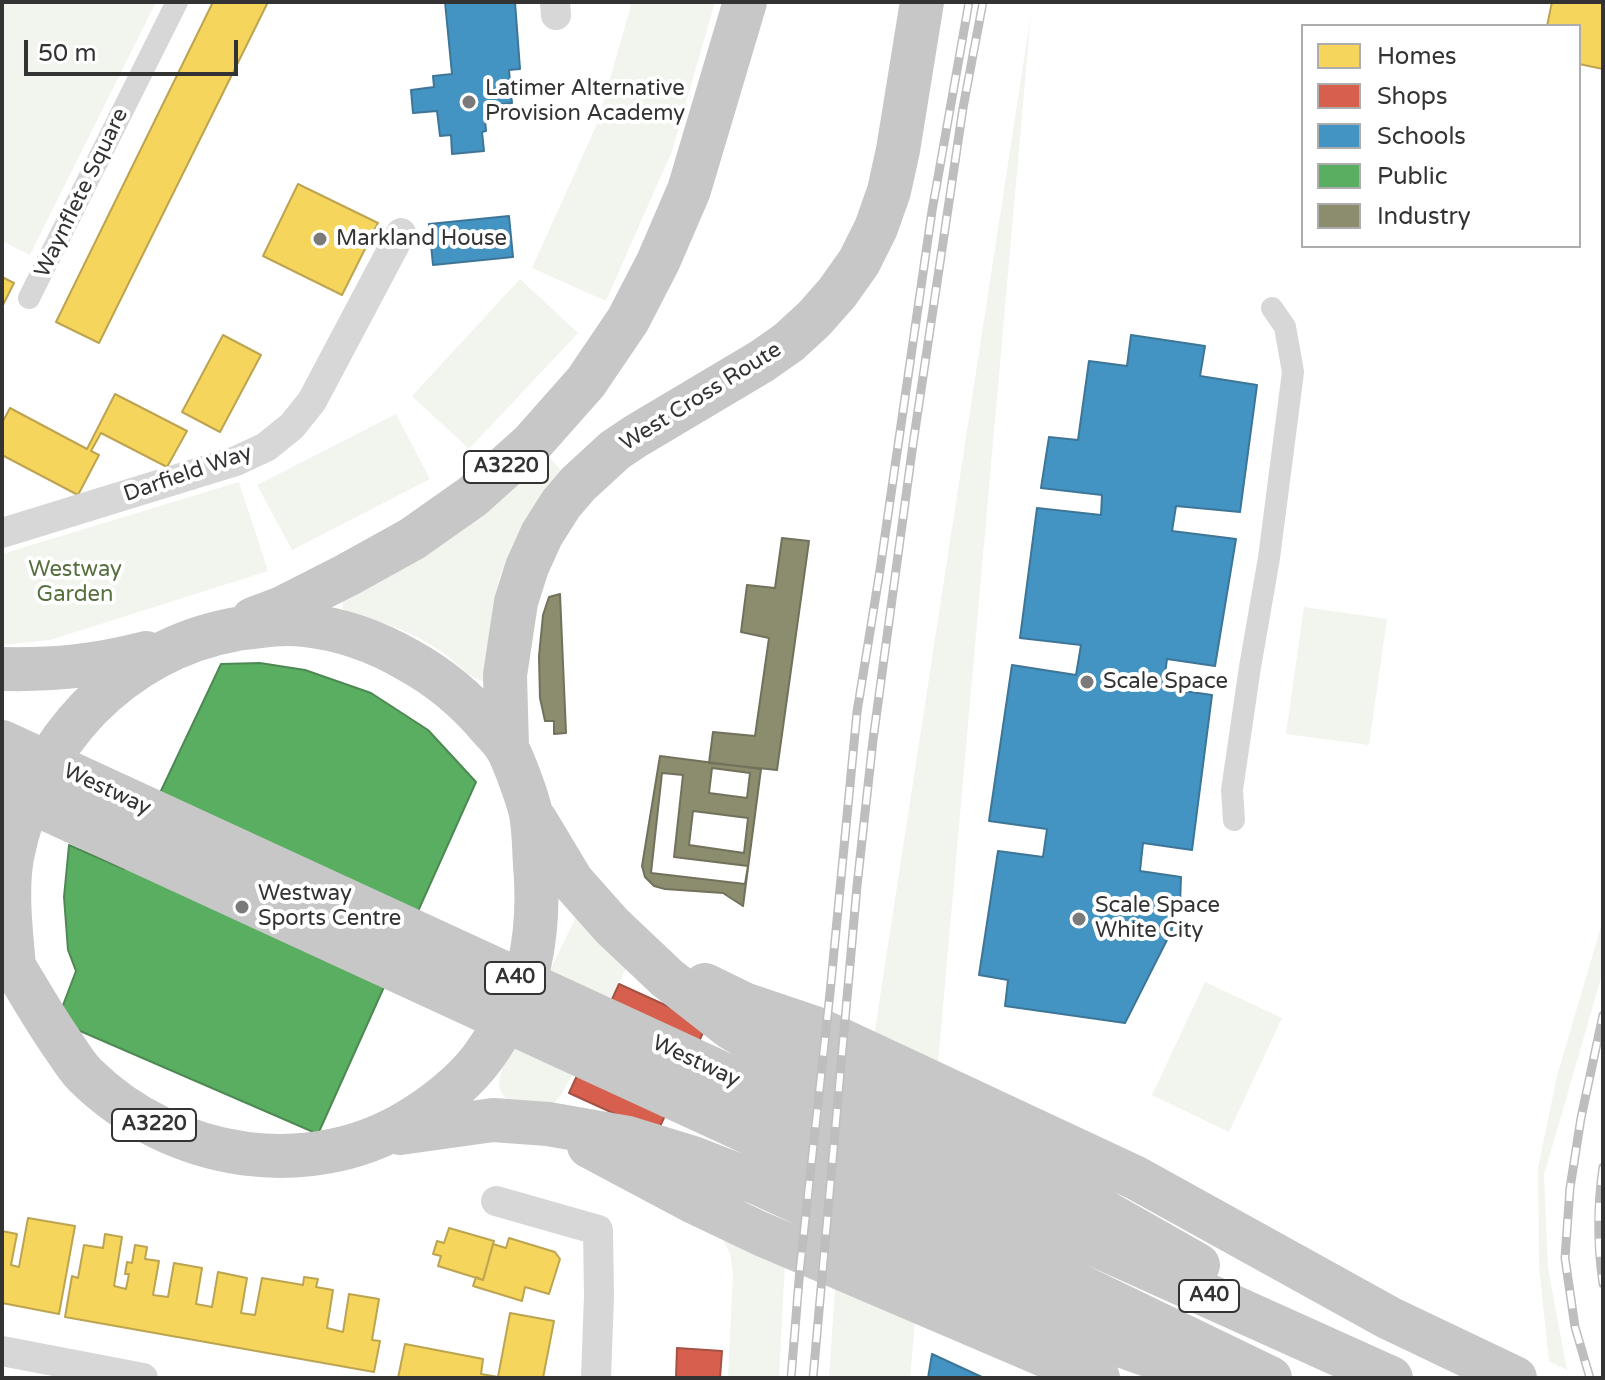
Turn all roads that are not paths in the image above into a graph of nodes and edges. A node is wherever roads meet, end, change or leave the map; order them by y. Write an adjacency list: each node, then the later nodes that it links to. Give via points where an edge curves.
1 (177, 2): 5 (street, Waynflete Square)
2 (745, 2): 8 (highway, A3220, via 689,190 628,320 586,382 532,443 473,496 412,539 282,608)
3 (922, 2): 11 (highway, West Cross Route / A3220, via 889,191 859,262 837,293 789,342 615,450 561,504 542,534 516,602 505,675)
4 (401, 233): 7 (street, Darfield Way, via 312,401 266,447 236,461)
5 (29, 298)
6 (1272, 308): 14 (street, via 1285,327 1293,372 1232,790)
7 (2, 533)
8 (197, 639): 9 (highway, via 85,666); 11 (highway, A3220, via 263,625 343,632 432,673 474,708); 16 (highway, A3220, via 138,667 107,689 56,748 35,784 12,860)
9 (2, 669)
10 (2, 742): 27 (highway, Westway / A40)
11 (507, 747): 13 (highway, A3220)
12 (2, 789): 26 (highway, Westway / A40, via 1011,1253)
13 (531, 812): 15 (highway, A40, via 572,881); 18 (highway, A3220, via 535,923 528,969 511,1010 473,1071 441,1100)
14 (1234, 820)
15 (612, 926): 27 (highway, A40, via 731,1028 801,1068 1045,1178); 28 (highway, A40, via 676,971 744,1004 815,1028 1136,1178 1389,1318)
16 (8, 957): 18 (highway, A3220, via 82,1072 123,1108 168,1133 222,1151 267,1156 316,1155)
17 (548, 1124): 18 (highway, via 493,1120); 24 (highway, via 759,1233); 25 (highway, via 628,1138 693,1158 1100,1338)
18 (363, 1143)
19 (496, 1201): 23 (street, via 598,1230)
20 (2, 1351): 21 (street)
21 (41, 1368): 22 (street)
22 (143, 1378)
23 (596, 1378)
24 (1098, 1378)
25 (1213, 1378)
26 (1270, 1378)
27 (1391, 1378)
28 (1515, 1378)

